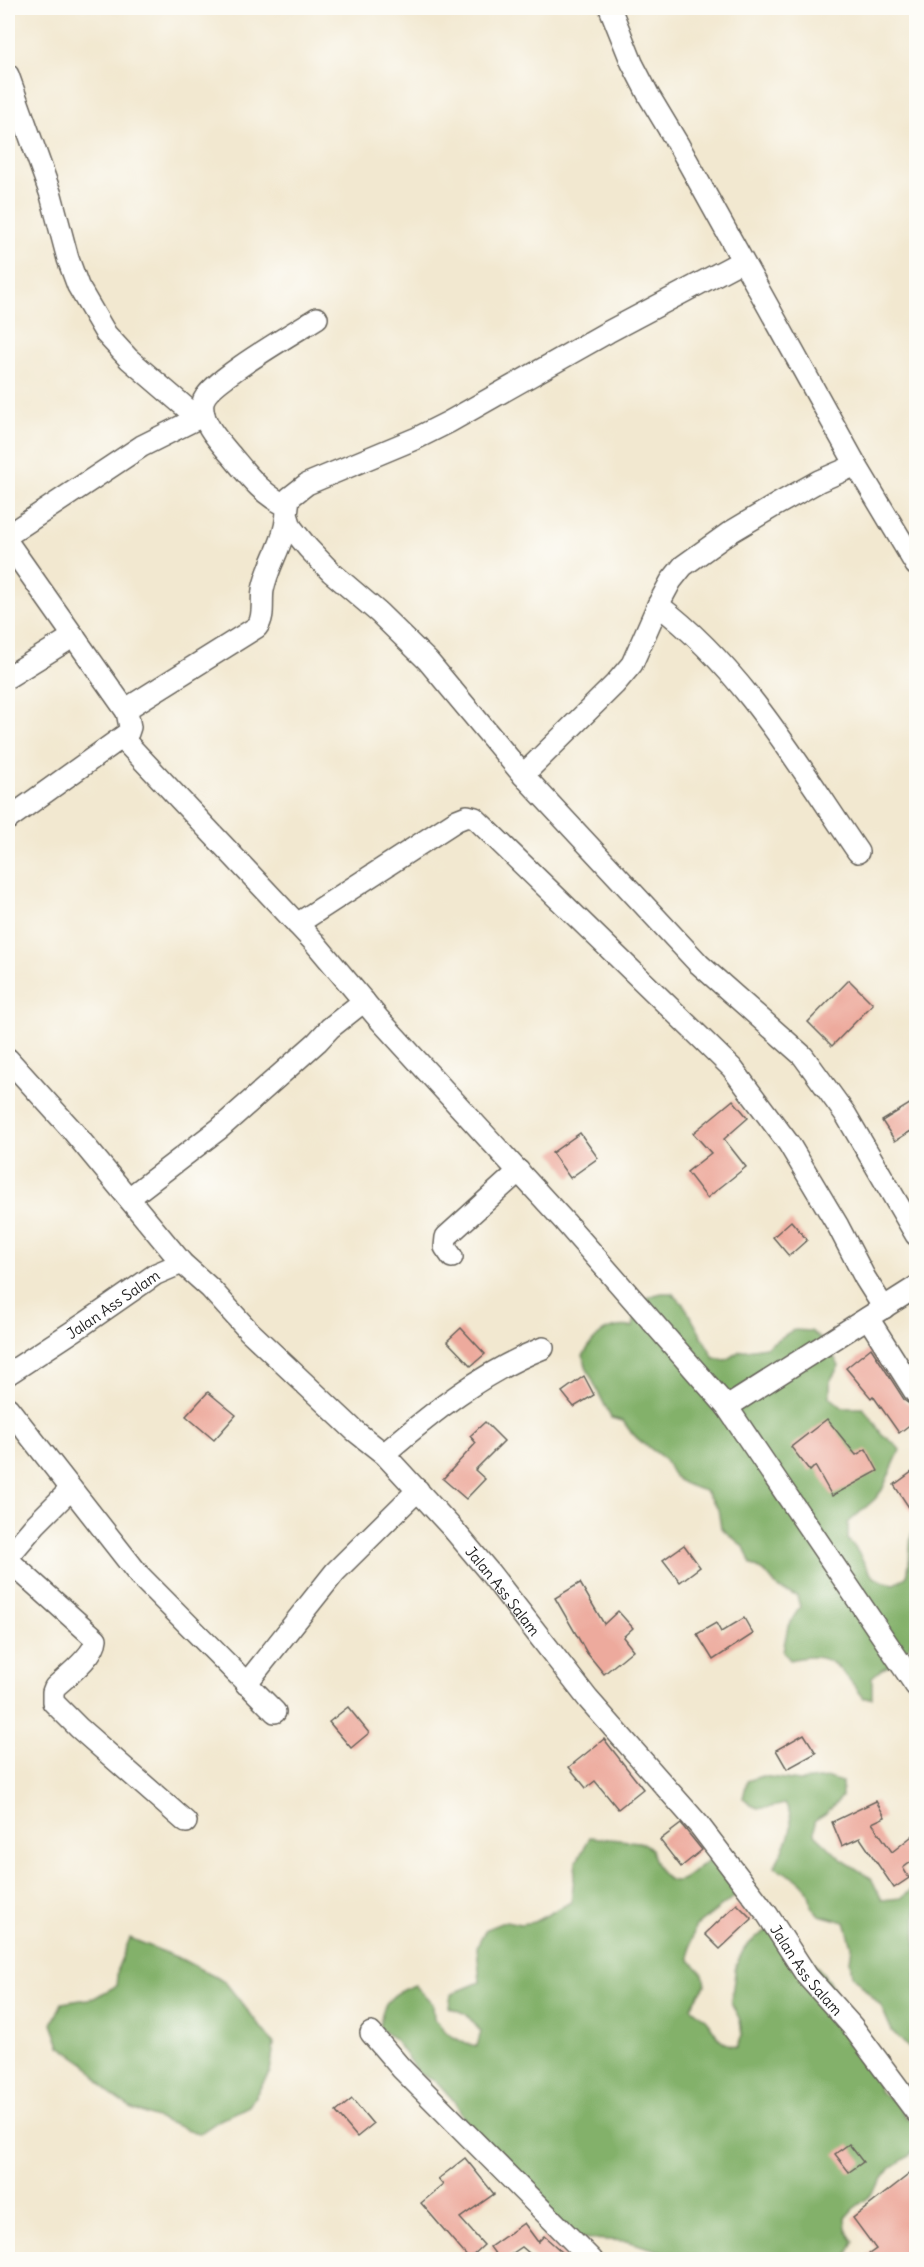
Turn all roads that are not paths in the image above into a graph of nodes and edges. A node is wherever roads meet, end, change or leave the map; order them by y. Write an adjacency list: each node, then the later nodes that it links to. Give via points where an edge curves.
1 (610, 8): 3 (street, via 649,96)
2 (8, 75): 5 (street, via 51,195 78,286 106,334 157,385)
3 (742, 261): 6 (street); 7 (street, via 449,422 307,484 289,498)
4 (317, 318): 5 (street, via 211,389)
5 (201, 416): 7 (street, via 256,485); 8 (street, via 142,446)
6 (856, 465): 10 (street); 11 (street, via 776,505 702,552 683,566)
7 (287, 510): 14 (street, via 285,532 263,590 261,622); 16 (street, via 291,527 308,548 428,661)
8 (8, 535)
9 (8, 543): 12 (street)
10 (916, 566)
11 (658, 604): 16 (street, via 632,664); 18 (street, via 714,656 745,692)
12 (74, 636): 13 (street); 14 (street)
13 (8, 677)
14 (127, 711): 15 (street, via 130,727)
15 (122, 738): 17 (street); 19 (street)
16 (523, 775): 24 (street, via 699,964 803,1056 846,1115)
17 (8, 819)
18 (858, 852)
19 (297, 924): 20 (street); 28 (street, via 457,820 475,818 732,1068 789,1144 838,1226 865,1278)
20 (364, 1001): 22 (street); 23 (street, via 219,1129)
21 (8, 1059): 23 (street)
22 (519, 1171): 25 (street, via 446,1237 445,1247); 32 (street)
23 (129, 1198): 26 (street)
24 (916, 1235)
25 (452, 1257)
26 (182, 1263): 30 (street, Jalan Ass Salam, via 156,1274); 34 (street, Jalan Ass Salam, via 248,1330)
27 (916, 1287): 28 (street)
28 (876, 1313): 31 (street); 32 (street)
29 (543, 1347): 34 (street, via 468,1386)
30 (8, 1374)
31 (916, 1394)
32 (727, 1407): 39 (street)
33 (8, 1408): 35 (street)
34 (384, 1454): 36 (street, Jalan Ass Salam)
35 (71, 1489): 37 (street); 38 (street, via 139,1575)
36 (418, 1490): 38 (street, via 335,1572); 43 (street, Jalan Ass Salam, via 490,1573 588,1699 699,1825 767,1914 807,1976 852,2026)
37 (8, 1558): 41 (street, via 96,1639 89,1654 55,1687 54,1702)
38 (246, 1684): 40 (street)
39 (916, 1686)
40 (275, 1712)
41 (186, 1822)
42 (371, 2034): 44 (street)
43 (916, 2112)
44 (592, 2259)

